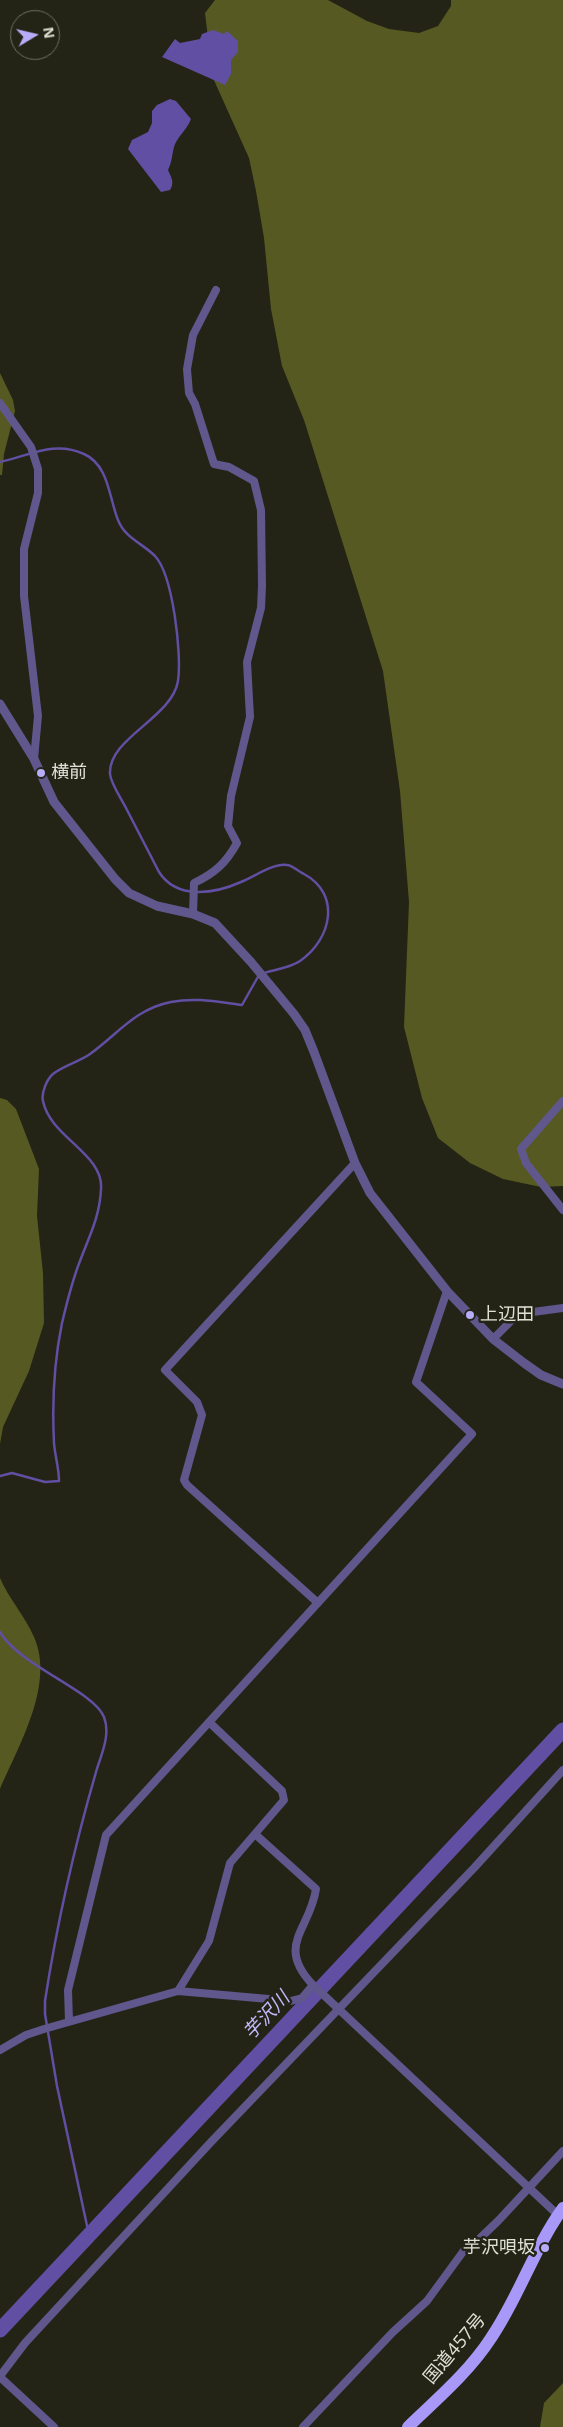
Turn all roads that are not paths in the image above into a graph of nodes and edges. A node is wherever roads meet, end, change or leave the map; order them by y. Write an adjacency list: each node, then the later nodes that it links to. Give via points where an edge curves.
1 (216, 290): 5 (street, via 193,335 187,369 189,393 214,464 229,467 254,481 261,510 262,586 261,608 247,662 250,717 231,796 228,826 237,843 227,862 214,874 194,883)
2 (0, 403): 4 (street, via 33,452 38,469 38,494 24,549 24,596 38,716)
3 (0, 704): 4 (street)
4 (34, 758): 5 (street, via 54,802 129,893 157,906)
5 (193, 914): 7 (street, via 214,923 258,970 305,1030)
6 (563, 1101): 8 (street, via 521,1149 526,1162)
7 (355, 1163): 9 (street, via 370,1193); 13 (street, via 165,1370 198,1402 202,1415 184,1480 187,1485)
8 (563, 1210)
9 (447, 1291): 11 (street); 13 (street, via 416,1382 472,1434)
10 (563, 1308): 11 (street, via 514,1318)
11 (493, 1338): 12 (street, via 541,1375)
12 (563, 1384)
13 (318, 1604): 14 (street)
14 (209, 1722): 16 (street, via 284,1795 284,1800); 20 (street, via 106,1835 68,1990)
15 (563, 1770): 19 (street)
16 (255, 1834): 17 (street, via 316,1889 295,1950 300,1972); 18 (street, via 230,1863 209,1941)
17 (314, 1986): 18 (street, via 302,1998 291,2001); 19 (street)
18 (178, 1990): 20 (street)
19 (338, 2009): 23 (street); 25 (street, via 25,2343)
20 (68, 2022): 21 (street, via 26,2035)
21 (0, 2050)
22 (563, 2151): 23 (street)
23 (528, 2188): 24 (street); 27 (street, via 476,2243 465,2249 427,2302)
24 (561, 2211): 28 (highway, 国道457号, via 491,2339 462,2374)
25 (0, 2376): 26 (street)
26 (54, 2427)
27 (303, 2427)
28 (408, 2427)

